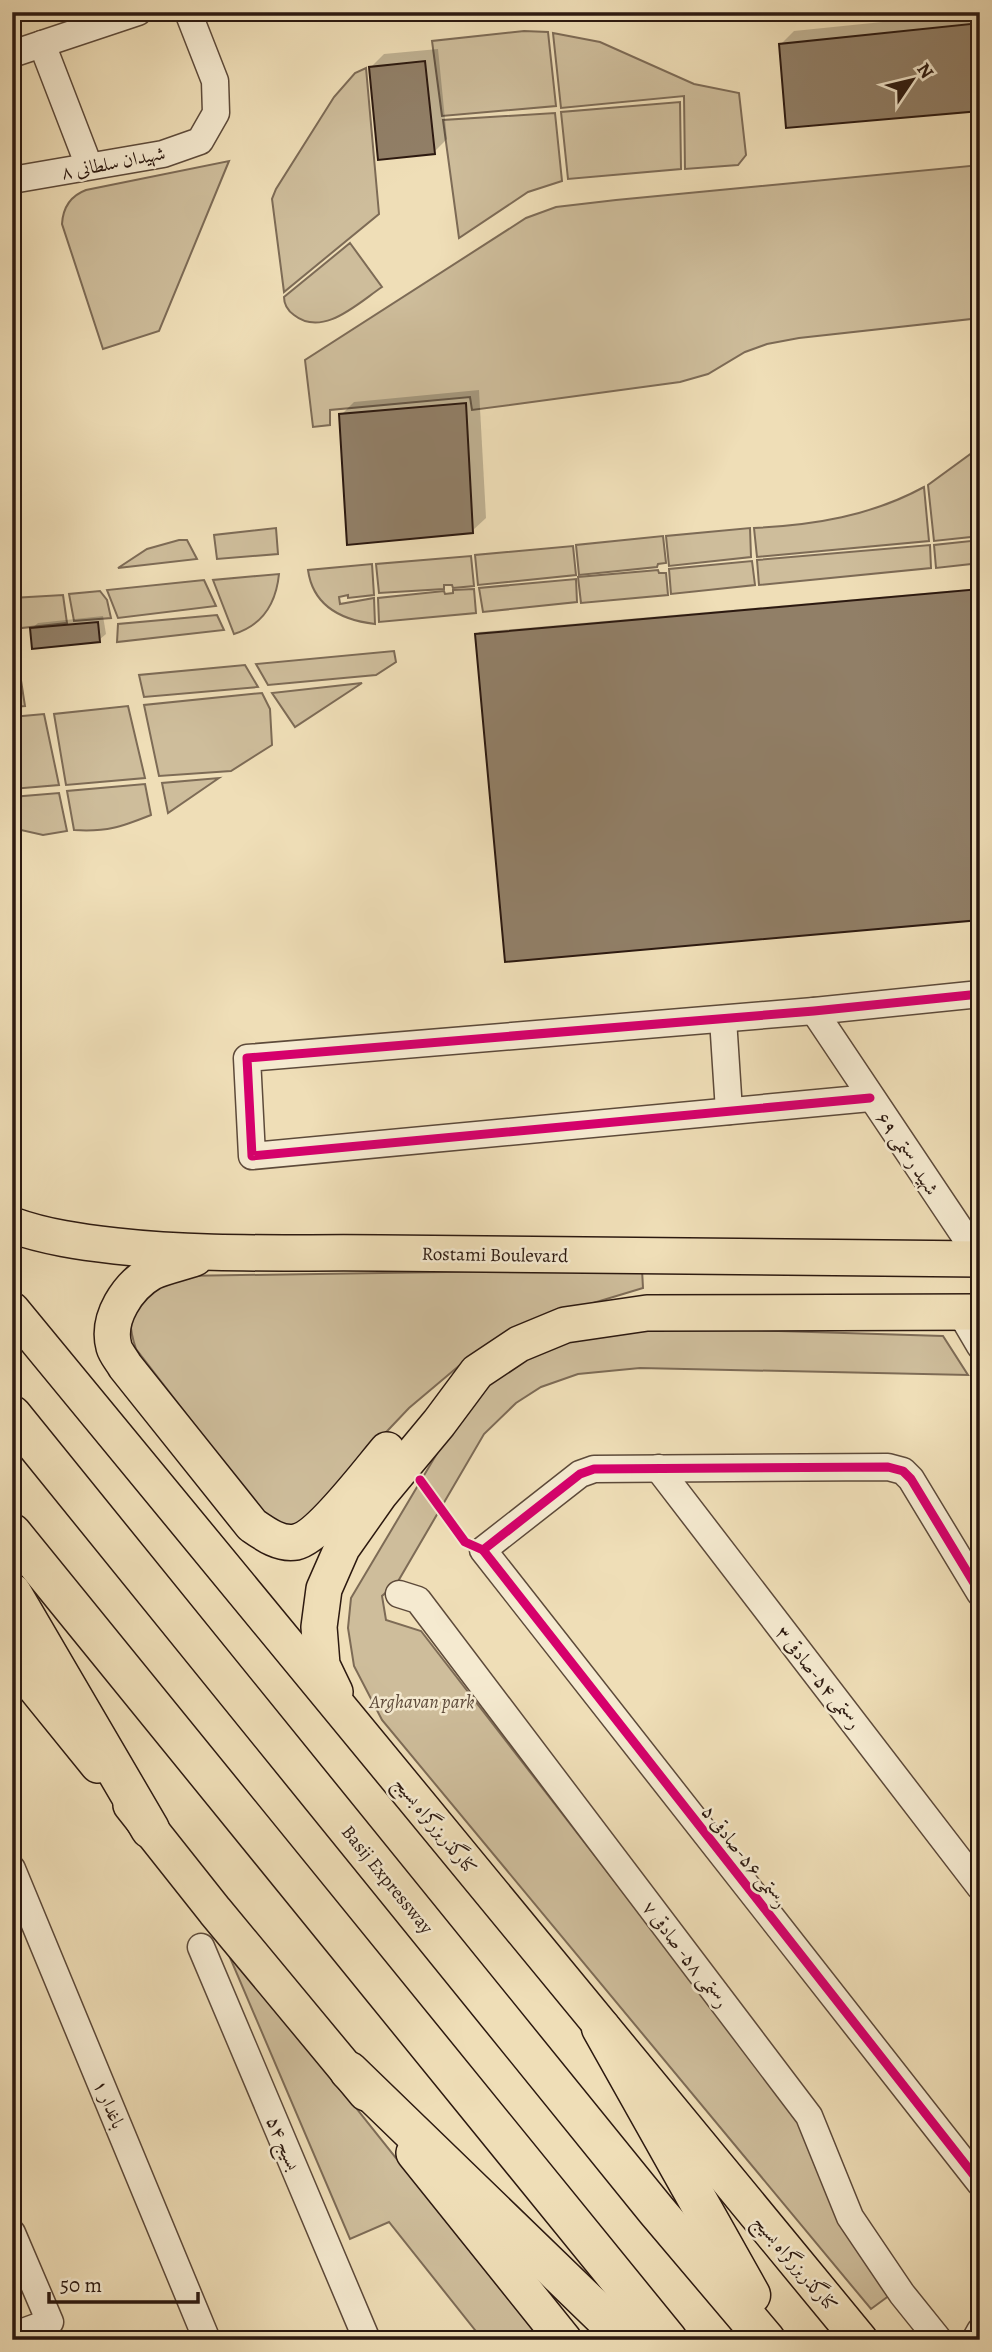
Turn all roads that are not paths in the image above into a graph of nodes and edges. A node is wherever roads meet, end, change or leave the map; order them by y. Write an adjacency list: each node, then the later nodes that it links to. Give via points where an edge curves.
1 (138, 12): 3 (street)
2 (188, 12): 5 (street, شهیدان سلطانی ۸, via 215,81 216,113 200,141 163,154)
3 (42, 44): 4 (street); 5 (street)
4 (12, 54)
5 (89, 166): 6 (street, شهیدان سلطانی ۸)
6 (12, 180)
7 (980, 994): 8 (street)
8 (814, 1011): 9 (street); 10 (street, شهید رستمی ۶۹)
9 (723, 1019): 11 (street); 11 (street, via 247,1058 252,1156)
10 (870, 1098): 11 (street); 14 (street, شهید رستمی ۶۹)
11 (729, 1111)
12 (12, 1225): 13 (main road, Rostami Boulevard, via 85,1243)
13 (208, 1254): 14 (main road, Rostami Boulevard); 18 (main road, via 153,1272 132,1289 115,1319 115,1348 252,1525 266,1535 298,1542 316,1531 394,1441)
14 (980, 1259)
15 (12, 1310): 26 (main road, کنارگذربزرگراه بسیج)
16 (970, 1312): 17 (street); 18 (main road, via 647,1313 565,1325 519,1344)
17 (980, 1346)
18 (477, 1373): 26 (main road, via 380,1494 342,1548 324,1589 319,1627 322,1665)
19 (12, 1415): 42 (highway, Basij Expressway)
20 (658, 1468): 23 (street, via 888,1467 903,1471); 29 (street, رستمی ۵۴-صادقی ۳); 33 (street, رستمی ۵۶-صادقی ۵, via 606,1468 580,1474 483,1550)
21 (12, 1532): 41 (highway)
22 (12, 1593): 27 (highway)
23 (980, 1593)
24 (399, 1594): 45 (street, رستمی ۵۸- صادقی ۷, via 418,1600 809,2116 850,2217)
25 (12, 1659): 27 (main road)
26 (349, 1720): 31 (main road, کنارگذربزرگراه بسیج)
27 (150, 1829): 32 (main road)
28 (12, 1869): 37 (street, باغدار ۱)
29 (980, 1887)
30 (201, 1947): 38 (street, بسیج ۵۴)
31 (601, 2028): 43 (highway); 44 (main road, کنارگذربزرگراه بسیج)
32 (349, 2071): 39 (main road); 40 (highway)
33 (980, 2183)
34 (12, 2233): 36 (street, via 50,2322)
35 (980, 2331): 46 (street)
36 (12, 2336)
37 (208, 2340)
38 (367, 2340)
39 (564, 2340)
40 (627, 2340)
41 (668, 2340)
42 (766, 2340)
43 (776, 2340)
44 (860, 2340)
45 (939, 2340)
46 (975, 2340)

